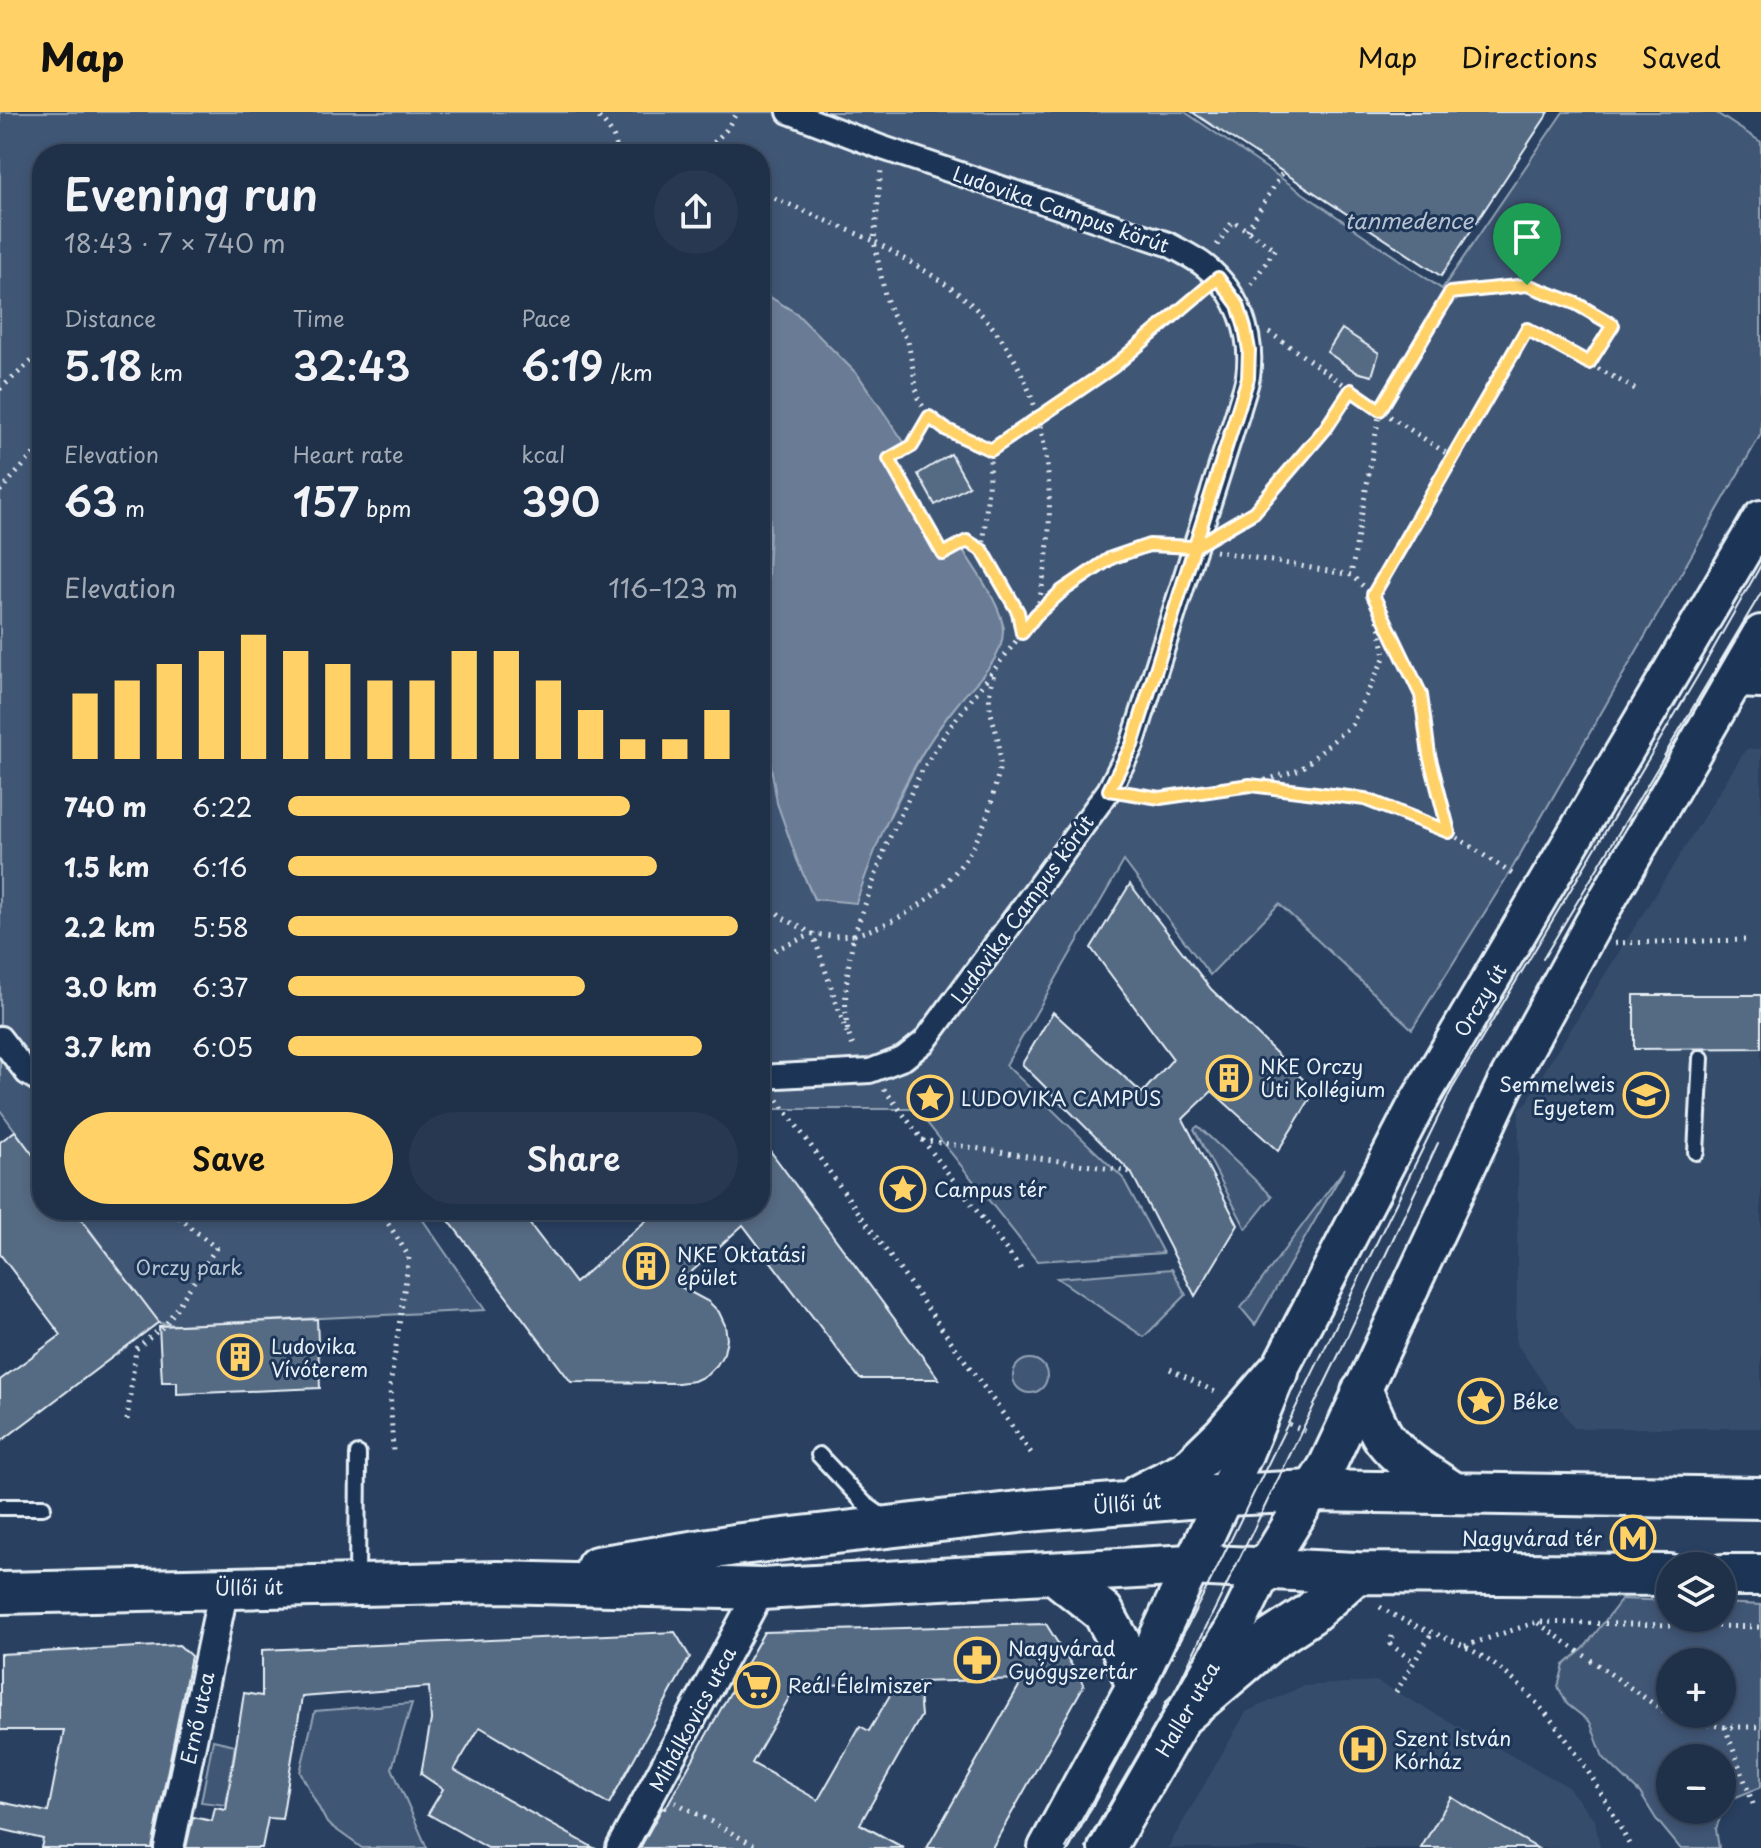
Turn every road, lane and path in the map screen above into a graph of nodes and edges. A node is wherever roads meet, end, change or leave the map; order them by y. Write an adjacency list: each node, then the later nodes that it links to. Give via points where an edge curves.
1 (593, 112): 4 (path, via 608,125)
2 (737, 112): 5 (path)
3 (789, 112): 6 (street, Ludovika Campus körút)
4 (615, 144)
5 (713, 144)
6 (883, 148): 10 (path); 11 (street, Ludovika Campus körút, via 1168,244)
7 (1283, 172): 9 (path)
8 (770, 196): 10 (path)
9 (1247, 230): 11 (path, via 1233,221); 12 (path, via 1275,249)
10 (874, 241): 20 (path, via 885,295 908,341 918,398); 21 (path, via 972,305 1015,359)
11 (1211, 272): 12 (street, Ludovika Campus körút); 21 (path, via 1113,367)
12 (1238, 305): 27 (street, Ludovika Campus körút, via 1249,350 1248,378)
13 (1266, 330): 18 (path)
14 (32, 361): 16 (path)
15 (1589, 363): 17 (path); 19 (path, via 1613,325 1577,304 1527,285 1450,293); 24 (path, via 1527,329)
16 (0, 389)
17 (1635, 389)
18 (1351, 390): 19 (path); 27 (path, via 1326,428 1254,512)
19 (1380, 410): 24 (path); 29 (path)
20 (929, 417): 22 (path); 28 (path, via 912,446 889,459 943,554 967,541)
21 (1039, 419): 22 (path); 31 (path, via 1050,491)
22 (991, 450): 28 (path)
23 (32, 456): 25 (path)
24 (1452, 457): 30 (path)
25 (0, 491)
26 (1761, 519): 60 (street, Orczy út, via 1416,1106)
27 (1194, 547): 29 (path); 31 (path, via 1149,545 1111,558); 37 (street, Ludovika Campus körút, via 1132,745)
28 (983, 551): 32 (path, via 1018,612)
29 (1351, 575): 30 (path)
30 (1373, 595): 36 (path, via 1385,656 1352,724 1301,769); 38 (path, via 1421,695 1429,755)
31 (1036, 615): 32 (path)
32 (1022, 633): 34 (path)
33 (1761, 634): 35 (street)
34 (996, 669): 42 (path, via 920,774 888,841); 42 (path, via 988,700 999,767 974,846 943,887 916,909)
35 (1748, 683): 62 (street, via 1608,897 1505,1085)
36 (1250, 785): 37 (path, via 1160,798); 38 (path, via 1365,799)
37 (1109, 790): 49 (street, Ludovika Campus körút, via 925,1041 904,1058)
38 (1449, 832): 39 (path)
39 (1516, 877)
40 (770, 906): 41 (path)
41 (813, 934): 42 (path); 45 (path); 47 (path)
42 (854, 935): 47 (path, via 846,994)
43 (1746, 940): 44 (path)
44 (1655, 942)
45 (770, 952)
46 (0, 1038): 50 (street)
47 (849, 1040): 49 (path)
48 (1701, 1058): 54 (lane)
49 (870, 1071): 51 (street, Ludovika Campus körút); 53 (path)
50 (32, 1076)
51 (770, 1077)
52 (770, 1090): 67 (path)
53 (921, 1140): 55 (path); 58 (path)
54 (1696, 1152)
55 (1131, 1172)
56 (182, 1220): 63 (path, via 216,1248 166,1324 136,1349)
57 (386, 1220): 64 (path, via 409,1257 390,1387)
58 (1024, 1273)
59 (1170, 1369): 61 (path)
60 (1278, 1372): 70 (street, Orczy út); 72 (main road, via 1188,1470)
61 (1194, 1383)
62 (1362, 1392): 68 (street); 69 (main road, via 1391,1445)
63 (127, 1420)
64 (393, 1452)
65 (358, 1454): 84 (lane)
66 (819, 1455): 75 (lane, via 865,1504)
67 (1034, 1457)
68 (1313, 1491): 69 (main road, Üllői út); 70 (main road, Üllői út); 77 (street, Haller utca)
69 (1454, 1493): 71 (main road, Üllői út)
70 (1225, 1495): 72 (main road, Üllői út); 76 (street, Orczy út)
71 (1761, 1498)
72 (1123, 1503): 75 (main road, Üllői út)
73 (0, 1507): 74 (lane)
74 (43, 1507)
75 (896, 1526): 83 (main road, Üllői út)
76 (1190, 1565): 77 (main road, Üllői út); 78 (main road, Üllői út); 95 (street)
77 (1264, 1569): 79 (main road, Üllői út); 98 (street, Haller utca)
78 (1054, 1573): 86 (main road, Üllői út); 95 (main road, via 1103,1612)
79 (1356, 1573): 80 (main road, Üllői út); 98 (main road)
80 (1656, 1575)
81 (1736, 1575): 82 (main road)
82 (1761, 1575)
83 (498, 1582): 84 (main road, Üllői út); 86 (main road, Üllői út)
84 (357, 1585): 85 (main road, Üllői út)
85 (224, 1588): 87 (main road, Üllői út); 104 (street, Ernő utca)
86 (761, 1589): 102 (street, Mihálkovics utca)
87 (0, 1593)
88 (1400, 1620): 91 (path)
89 (1537, 1622): 90 (path); 93 (path); 97 (path)
90 (1761, 1627)
91 (1431, 1634): 93 (path); 94 (path)
92 (1392, 1636): 94 (path, via 1390,1644)
93 (1464, 1646): 109 (path, via 1544,1713 1613,1811)
94 (1414, 1662): 96 (path)
95 (1136, 1684): 107 (street)
96 (1396, 1692)
97 (1656, 1706)
98 (1185, 1713): 108 (street, Haller utca)
99 (1736, 1727): 100 (path)
100 (1761, 1727)
101 (1725, 1728): 103 (path)
102 (655, 1790): 105 (street, Mihálkovics utca); 106 (path)
103 (1753, 1804)
104 (169, 1848)
105 (621, 1848)
106 (759, 1848)
107 (1047, 1848)
108 (1107, 1848)
109 (1631, 1848)

